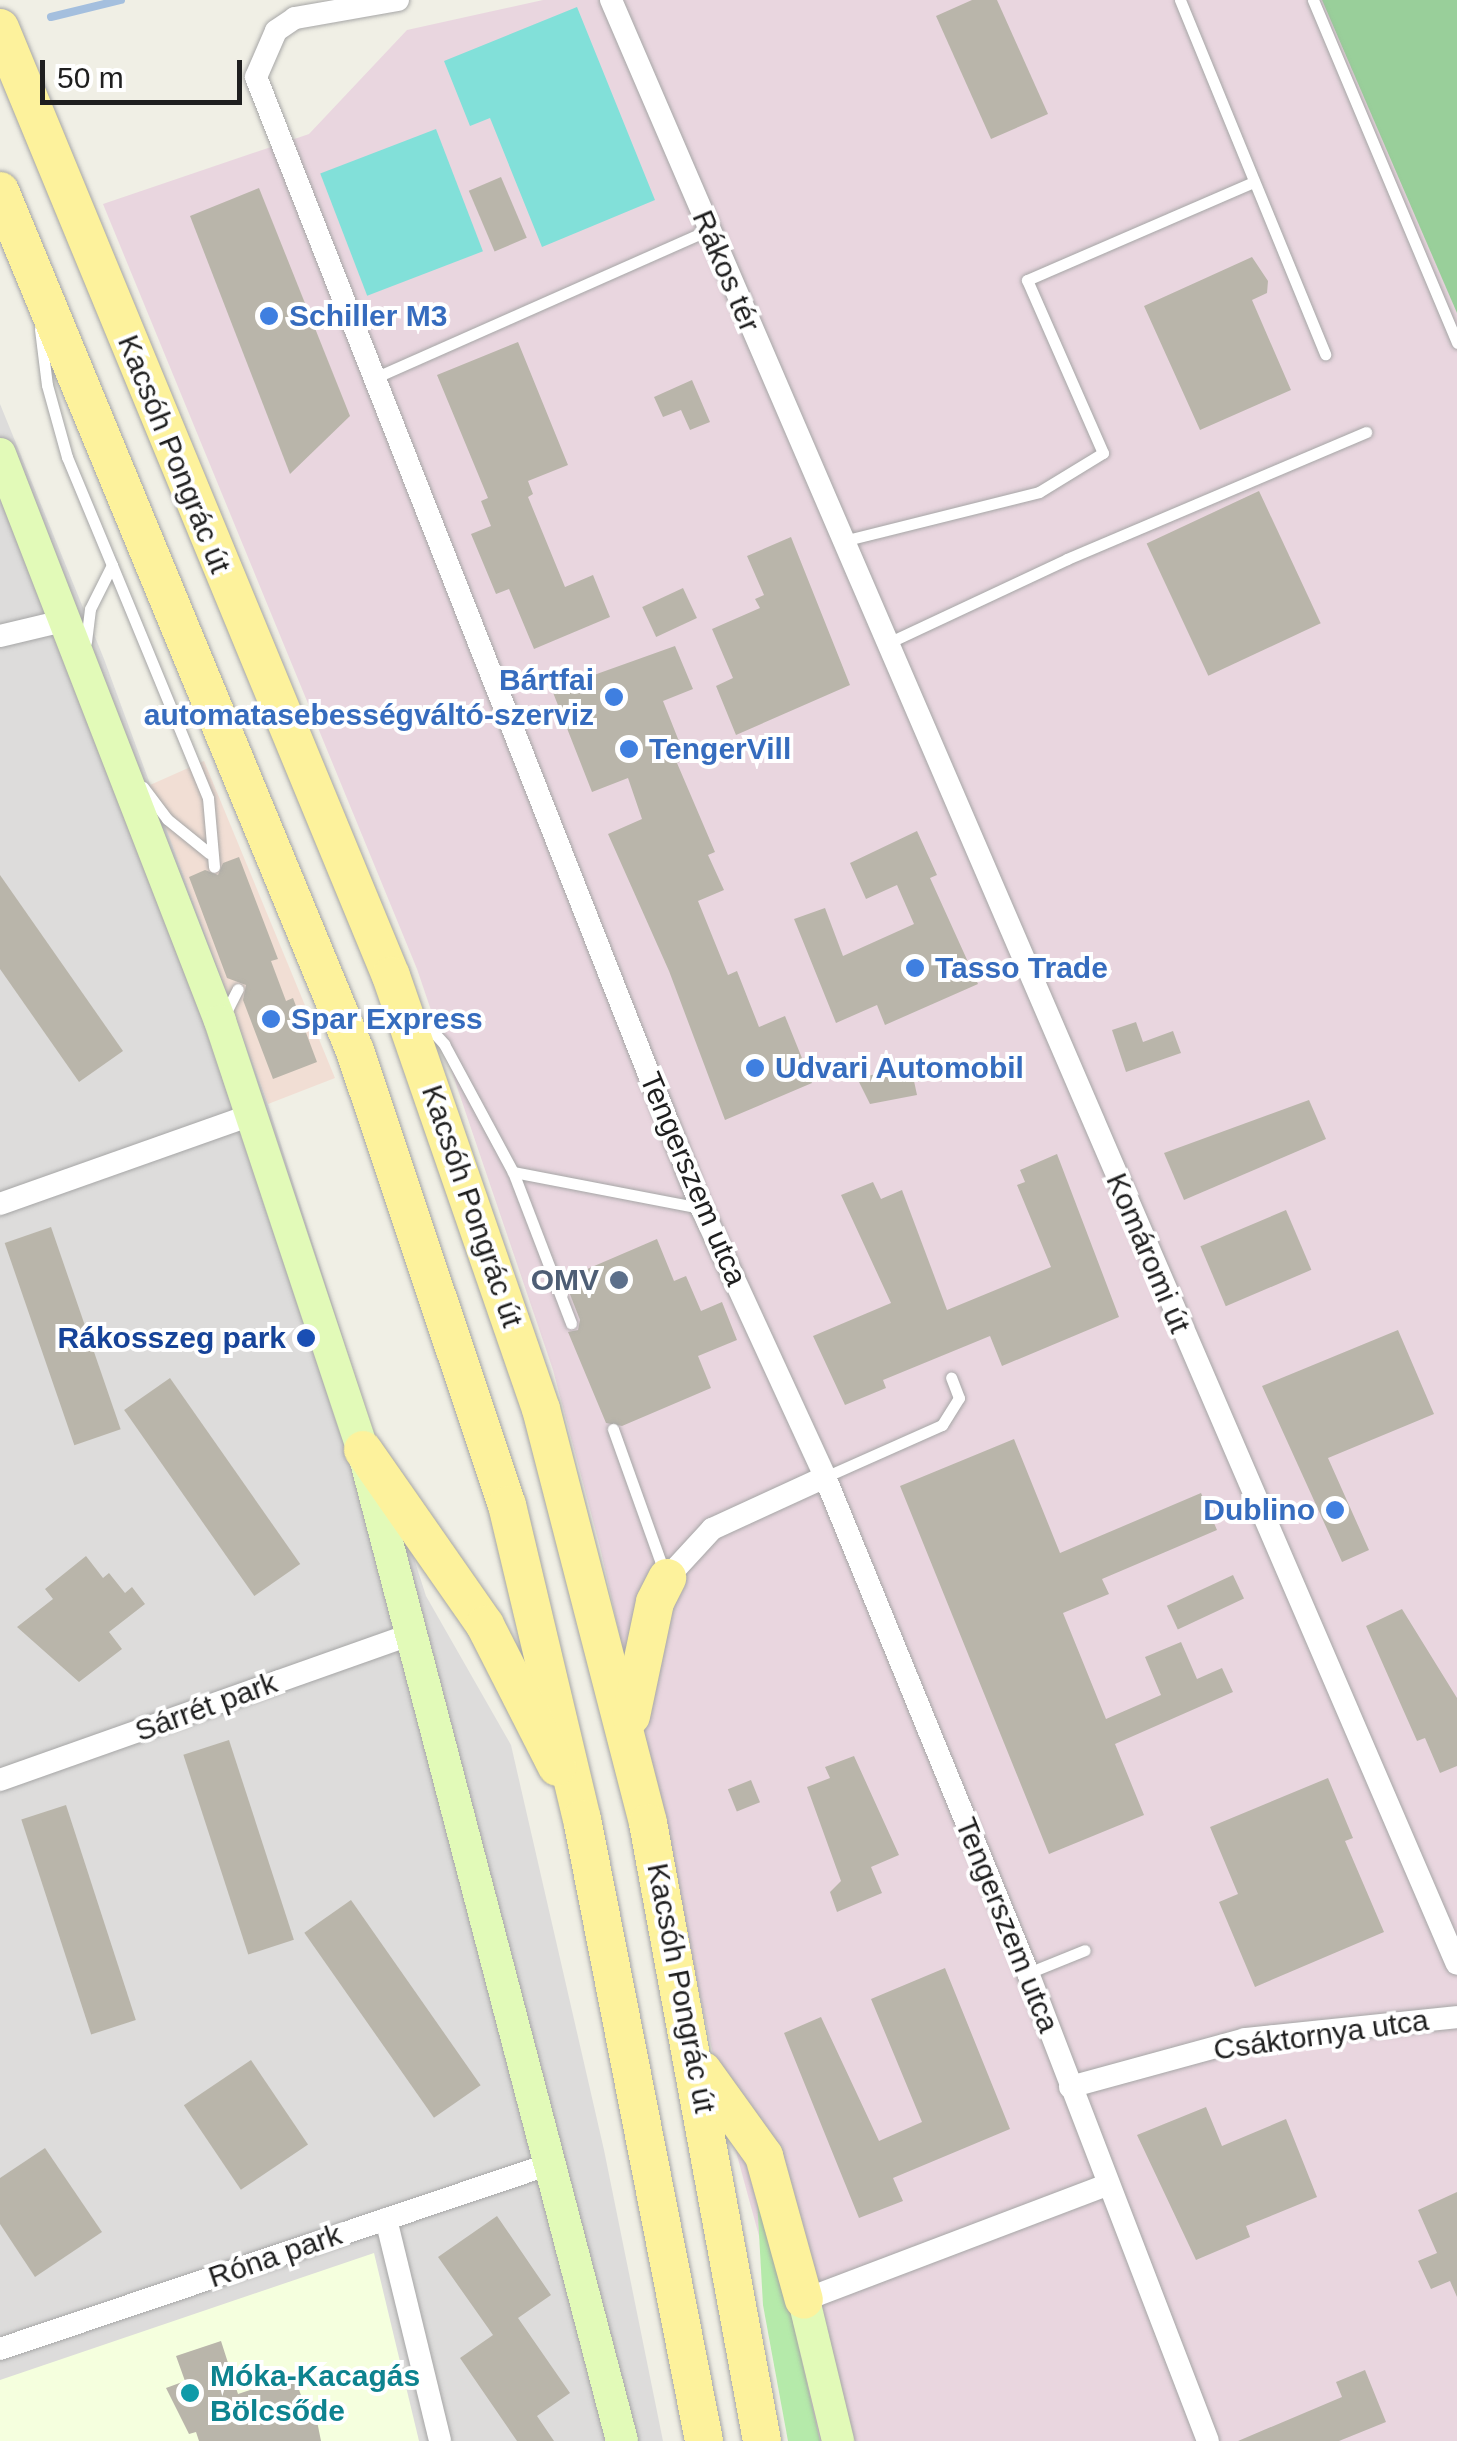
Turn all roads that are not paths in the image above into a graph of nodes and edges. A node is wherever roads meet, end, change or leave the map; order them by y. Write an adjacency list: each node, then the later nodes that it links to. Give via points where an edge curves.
1 (398, 0): 12 (street, Tengerszem utca, via 295,18 276,31 256,77)
2 (611, 0): 8 (street, Rákos tér)
3 (1180, 0): 6 (lane)
4 (1312, 0): 10 (lane)
5 (0, 28): 24 (main road, Kacsóh Pongrác út)
6 (1254, 182): 11 (lane); 15 (lane, via 1027,280 1103,453 1039,492)
7 (0, 191): 9 (main road, Kacsóh Pongrác út)
8 (708, 230): 12 (lane); 15 (street, Rákos tér)
9 (35, 280): 16 (lane, via 46,385 67,457); 40 (main road, Kacsóh Pongrác út, via 355,1051 399,1174 507,1505)
10 (1457, 343)
11 (1326, 354)
12 (372, 378): 30 (street, Tengerszem utca)
13 (1366, 432): 19 (lane)
14 (0, 454): 17 (street)
15 (843, 541): 19 (street, Komáromi út)
16 (112, 565): 20 (lane, via 90,609); 22 (lane, via 208,798)
17 (67, 620): 18 (street); 20 (street)
18 (0, 636)
19 (884, 645): 42 (street, Komáromi út)
20 (86, 666): 21 (street)
21 (120, 755): 22 (lane, via 167,819); 26 (street)
22 (209, 853): 23 (lane)
23 (214, 867)
24 (391, 976): 28 (lane, via 444,1044); 38 (main road, Kacsóh Pongrác út, via 541,1409)
25 (238, 989): 26 (lane)
26 (220, 1021): 27 (street)
27 (252, 1115): 29 (street); 34 (street)
28 (513, 1172): 30 (lane); 31 (lane)
29 (0, 1204)
30 (702, 1209): 35 (street, Tengerszem utca)
31 (571, 1323)
32 (950, 1376): 35 (lane, via 959,1398 942,1425)
33 (613, 1429): 36 (lane)
34 (364, 1450): 37 (street); 40 (main road, via 485,1625)
35 (824, 1478): 36 (street, via 712,1529); 43 (street, Tengerszem utca)
36 (667, 1578): 38 (main road, via 639,1665)
37 (412, 1634): 39 (street, Sárrét park); 47 (street)
38 (628, 1733): 45 (main road, Kacsóh Pongrác út)
39 (0, 1780)
40 (582, 1818): 54 (main road, Kacsóh Pongrác út)
41 (1084, 1950): 43 (lane)
42 (1457, 1964)
43 (1028, 1973): 46 (street, Tengerszem utca)
44 (1457, 2017): 46 (street, Csáktornya utca, via 1245,2039)
45 (696, 2061): 50 (main road, via 764,2156); 55 (main road, Kacsóh Pongrác út)
46 (1070, 2087): 48 (street, Tengerszem utca)
47 (550, 2164): 49 (street, Róna park); 53 (street)
48 (1107, 2185): 50 (street); 57 (street, Tengerszem utca)
49 (386, 2219): 51 (street, Róna park); 52 (street)
50 (804, 2300): 56 (street)
51 (0, 2349)
52 (440, 2441)
53 (622, 2441)
54 (704, 2441)
55 (762, 2441)
56 (838, 2441)
57 (1208, 2441)

